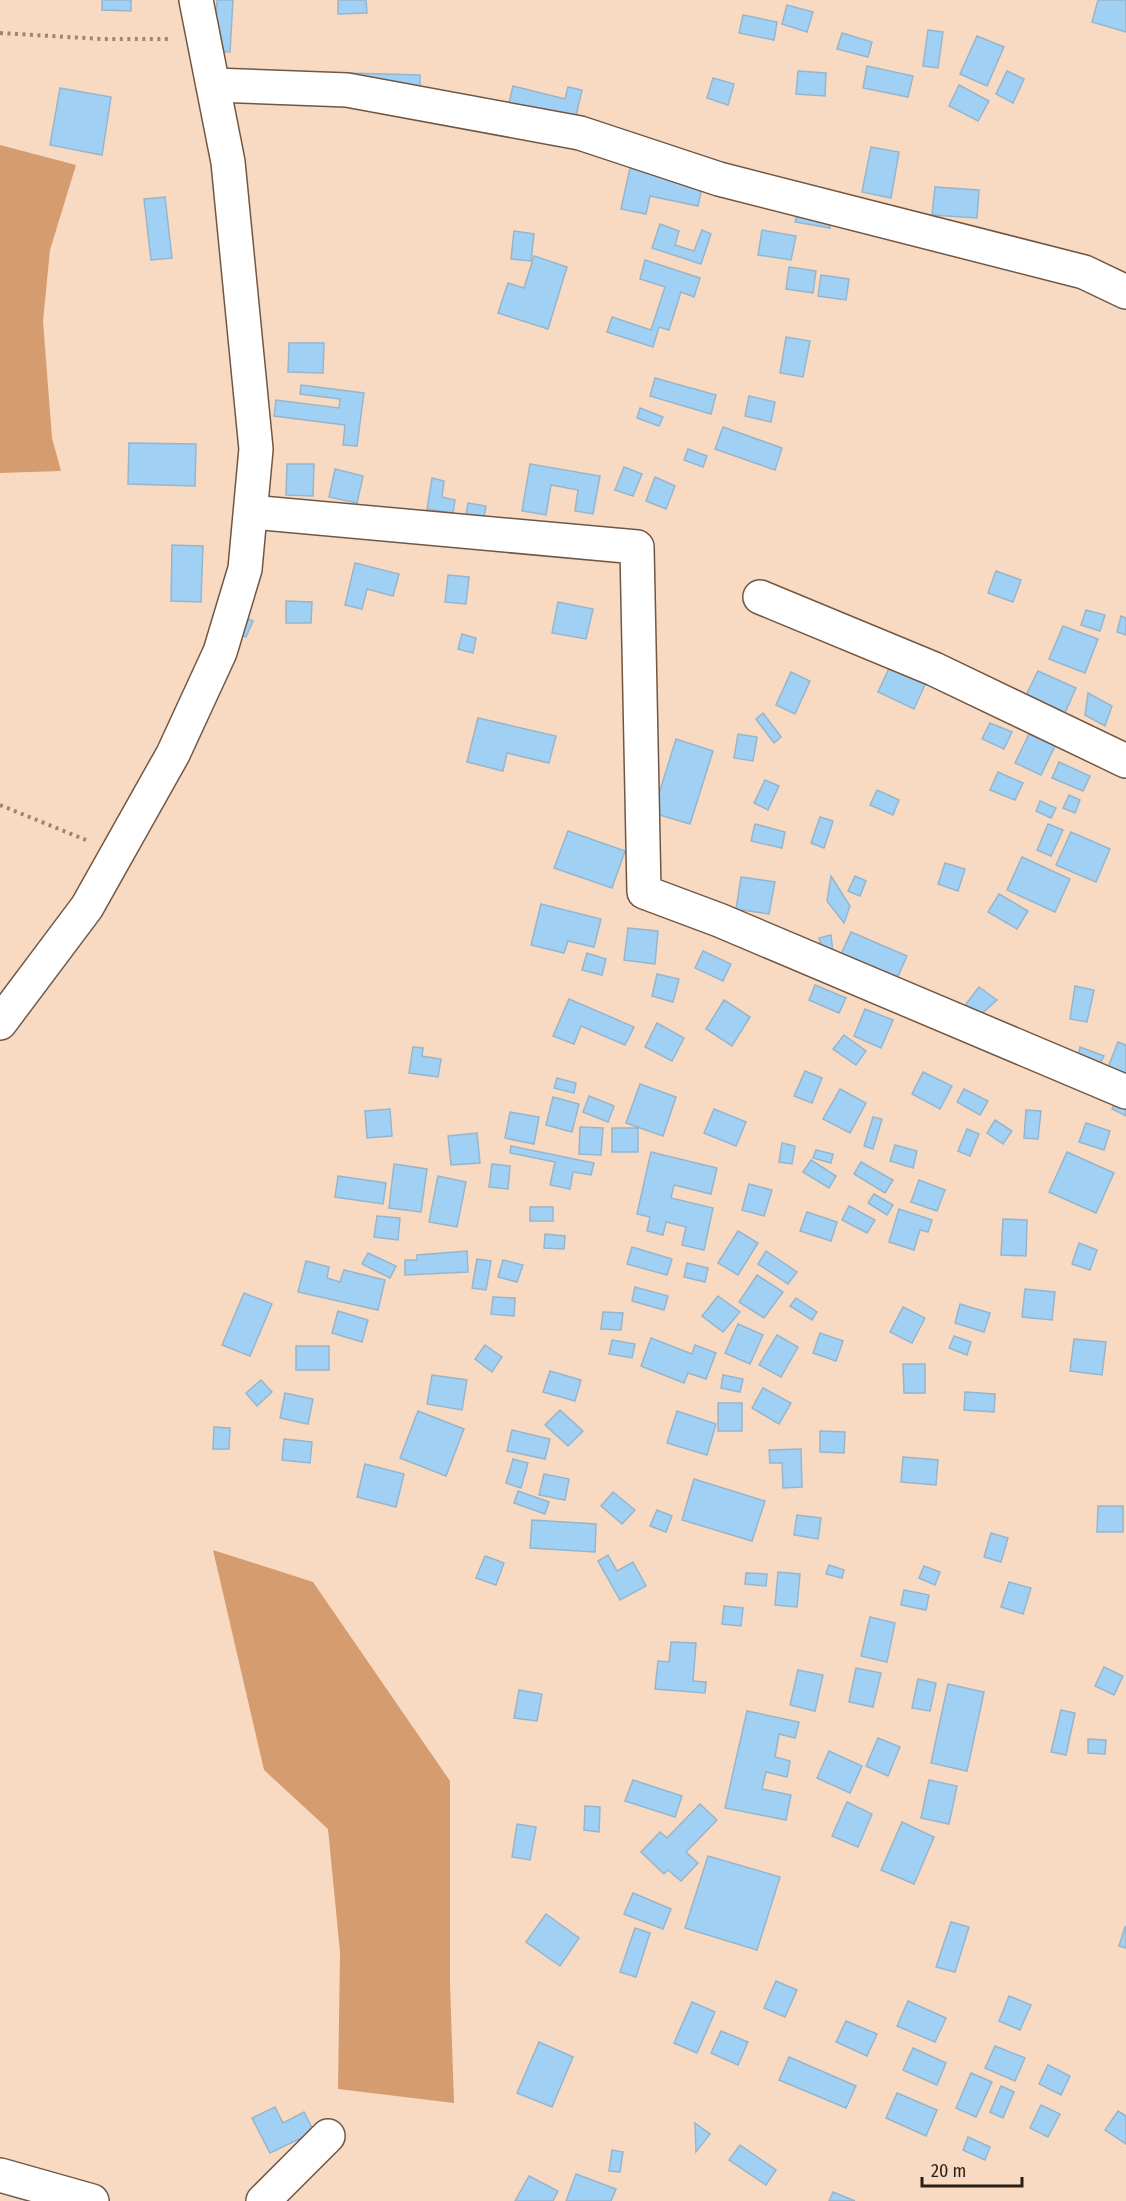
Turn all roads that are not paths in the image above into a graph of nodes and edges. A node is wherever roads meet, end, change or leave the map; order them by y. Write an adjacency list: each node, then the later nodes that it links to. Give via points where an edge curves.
1 (196, 0): 2 (street)
2 (213, 85): 3 (street, via 347,90 580,134 719,179 1084,272); 4 (street, via 228,162 256,449)
3 (1126, 292)
4 (251, 512): 7 (street, via 245,569 220,652 173,754 87,907); 8 (street, via 637,547 644,892)
5 (760, 597): 6 (street, via 934,669)
6 (1126, 761)
7 (0, 1023)
8 (1126, 1092)
9 (328, 2136): 12 (street)
10 (0, 2175): 11 (street)
11 (92, 2201)
12 (263, 2201)

